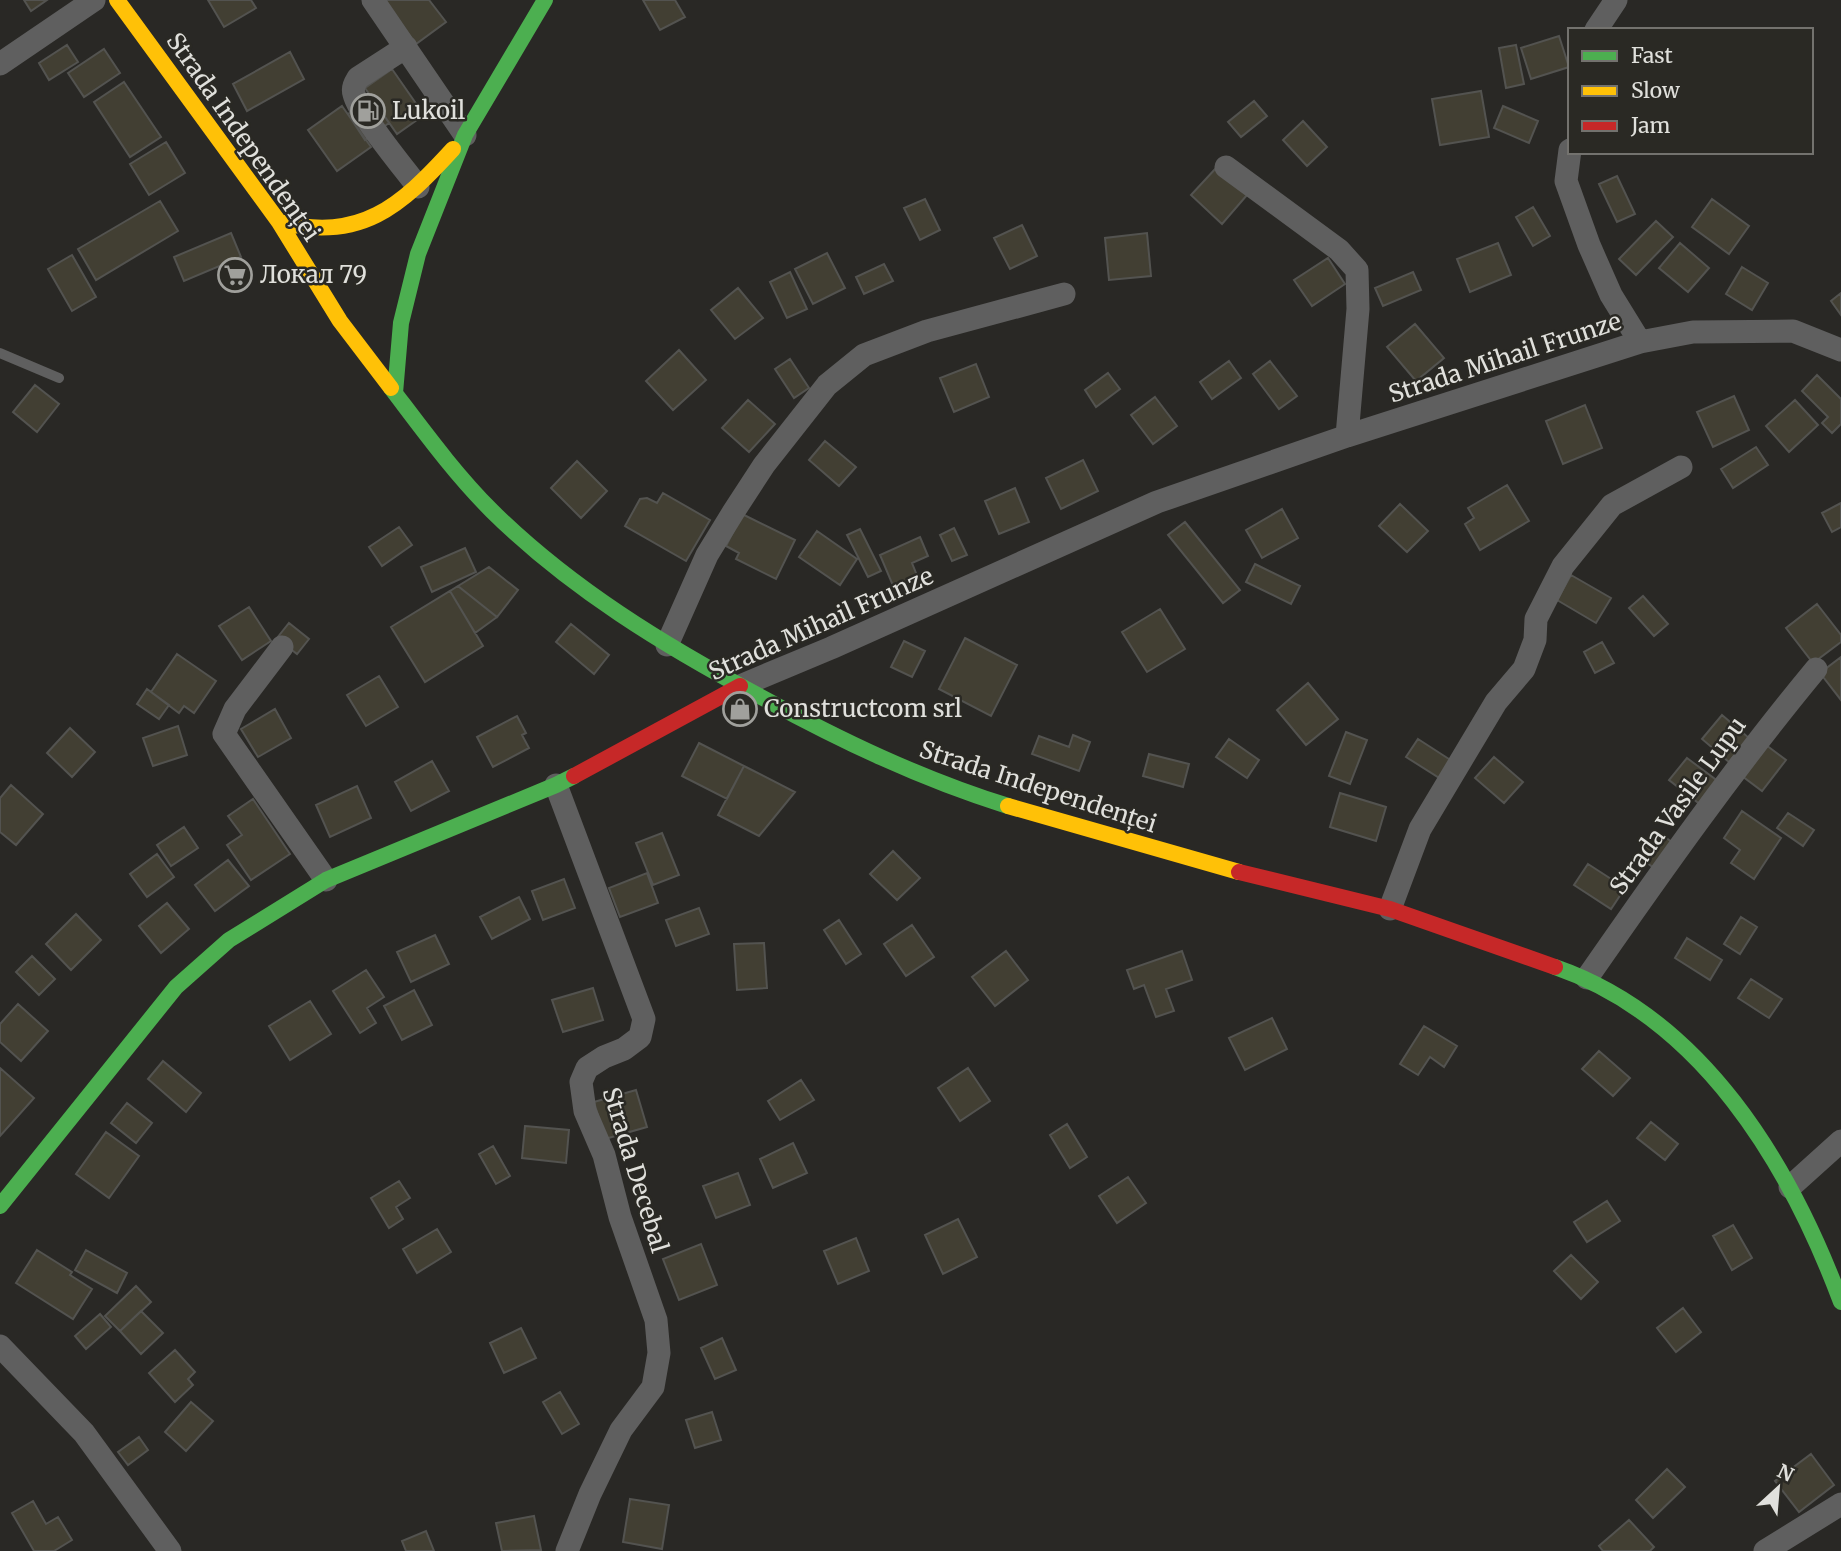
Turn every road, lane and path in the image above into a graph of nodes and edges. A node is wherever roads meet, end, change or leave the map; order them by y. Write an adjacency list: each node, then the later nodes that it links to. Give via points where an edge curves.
1 (94, 0): 8 (street)
2 (117, 0): 13 (main road, Strada Independenței)
3 (373, 0): 7 (street)
4 (545, 0): 9 (main road)
5 (1616, 0): 6 (street)
6 (1597, 28)
7 (406, 47): 9 (street); 12 (street, via 358,78 354,95)
8 (0, 64)
9 (465, 135): 12 (main road); 19 (main road, via 418,254 401,323)
10 (1569, 154): 15 (street, Strada Mihail Frunze, via 1566,181 1570,194 1611,295)
11 (1226, 167): 20 (street, Strada Mihail Frunze, via 1339,250 1357,270)
12 (418, 187): 13 (main road, via 388,211 353,224 320,229)
13 (279, 222): 19 (main road, Strada Independenței, via 340,321)
14 (1063, 294): 22 (street, via 927,331 864,355 827,385 764,465 727,522 707,555)
15 (1640, 342): 16 (street, via 1693,332 1793,331); 20 (street, Strada Mihail Frunze)
16 (1841, 350)
17 (0, 354): 18 (lane)
18 (59, 378)
19 (395, 394): 22 (main road, Strada Independenței, via 492,511 565,574)
20 (1347, 436): 25 (street, Strada Mihail Frunze, via 1157,502)
21 (1681, 467): 28 (street, via 1612,505 1563,566 1536,619 1535,640 1524,669 1496,702 1420,829)
22 (667, 645): 25 (main road, Strada Independenței)
23 (282, 647): 27 (street, via 235,709 225,734)
24 (1816, 669): 29 (street, Strada Vasile Lupu, via 1683,840)
25 (740, 686): 26 (main road, Strada Mihail Frunze); 28 (main road, Strada Independenței, via 839,739 957,790 1220,867)
26 (556, 785): 27 (main road, Strada Mihail Frunze); 37 (street, Strada Decebal, via 644,1019 640,1037 587,1068 581,1082 585,1111 604,1155 656,1320 659,1353 653,1387 621,1430)
27 (326, 880): 32 (main road, Strada Mihail Frunze, via 229,940 176,987)
28 (1390, 909): 29 (main road, Strada Independenței)
29 (1587, 978): 31 (main road, Strada Independenței, via 1640,1009 1676,1038 1751,1125)
30 (1841, 1141): 31 (street)
31 (1790, 1187): 33 (main road, Strada Independenței)
32 (0, 1206)
33 (1841, 1302)
34 (0, 1346): 36 (street, via 84,1433)
35 (1841, 1504): 38 (street)
36 (170, 1551)
37 (567, 1551)
38 (1765, 1551)

